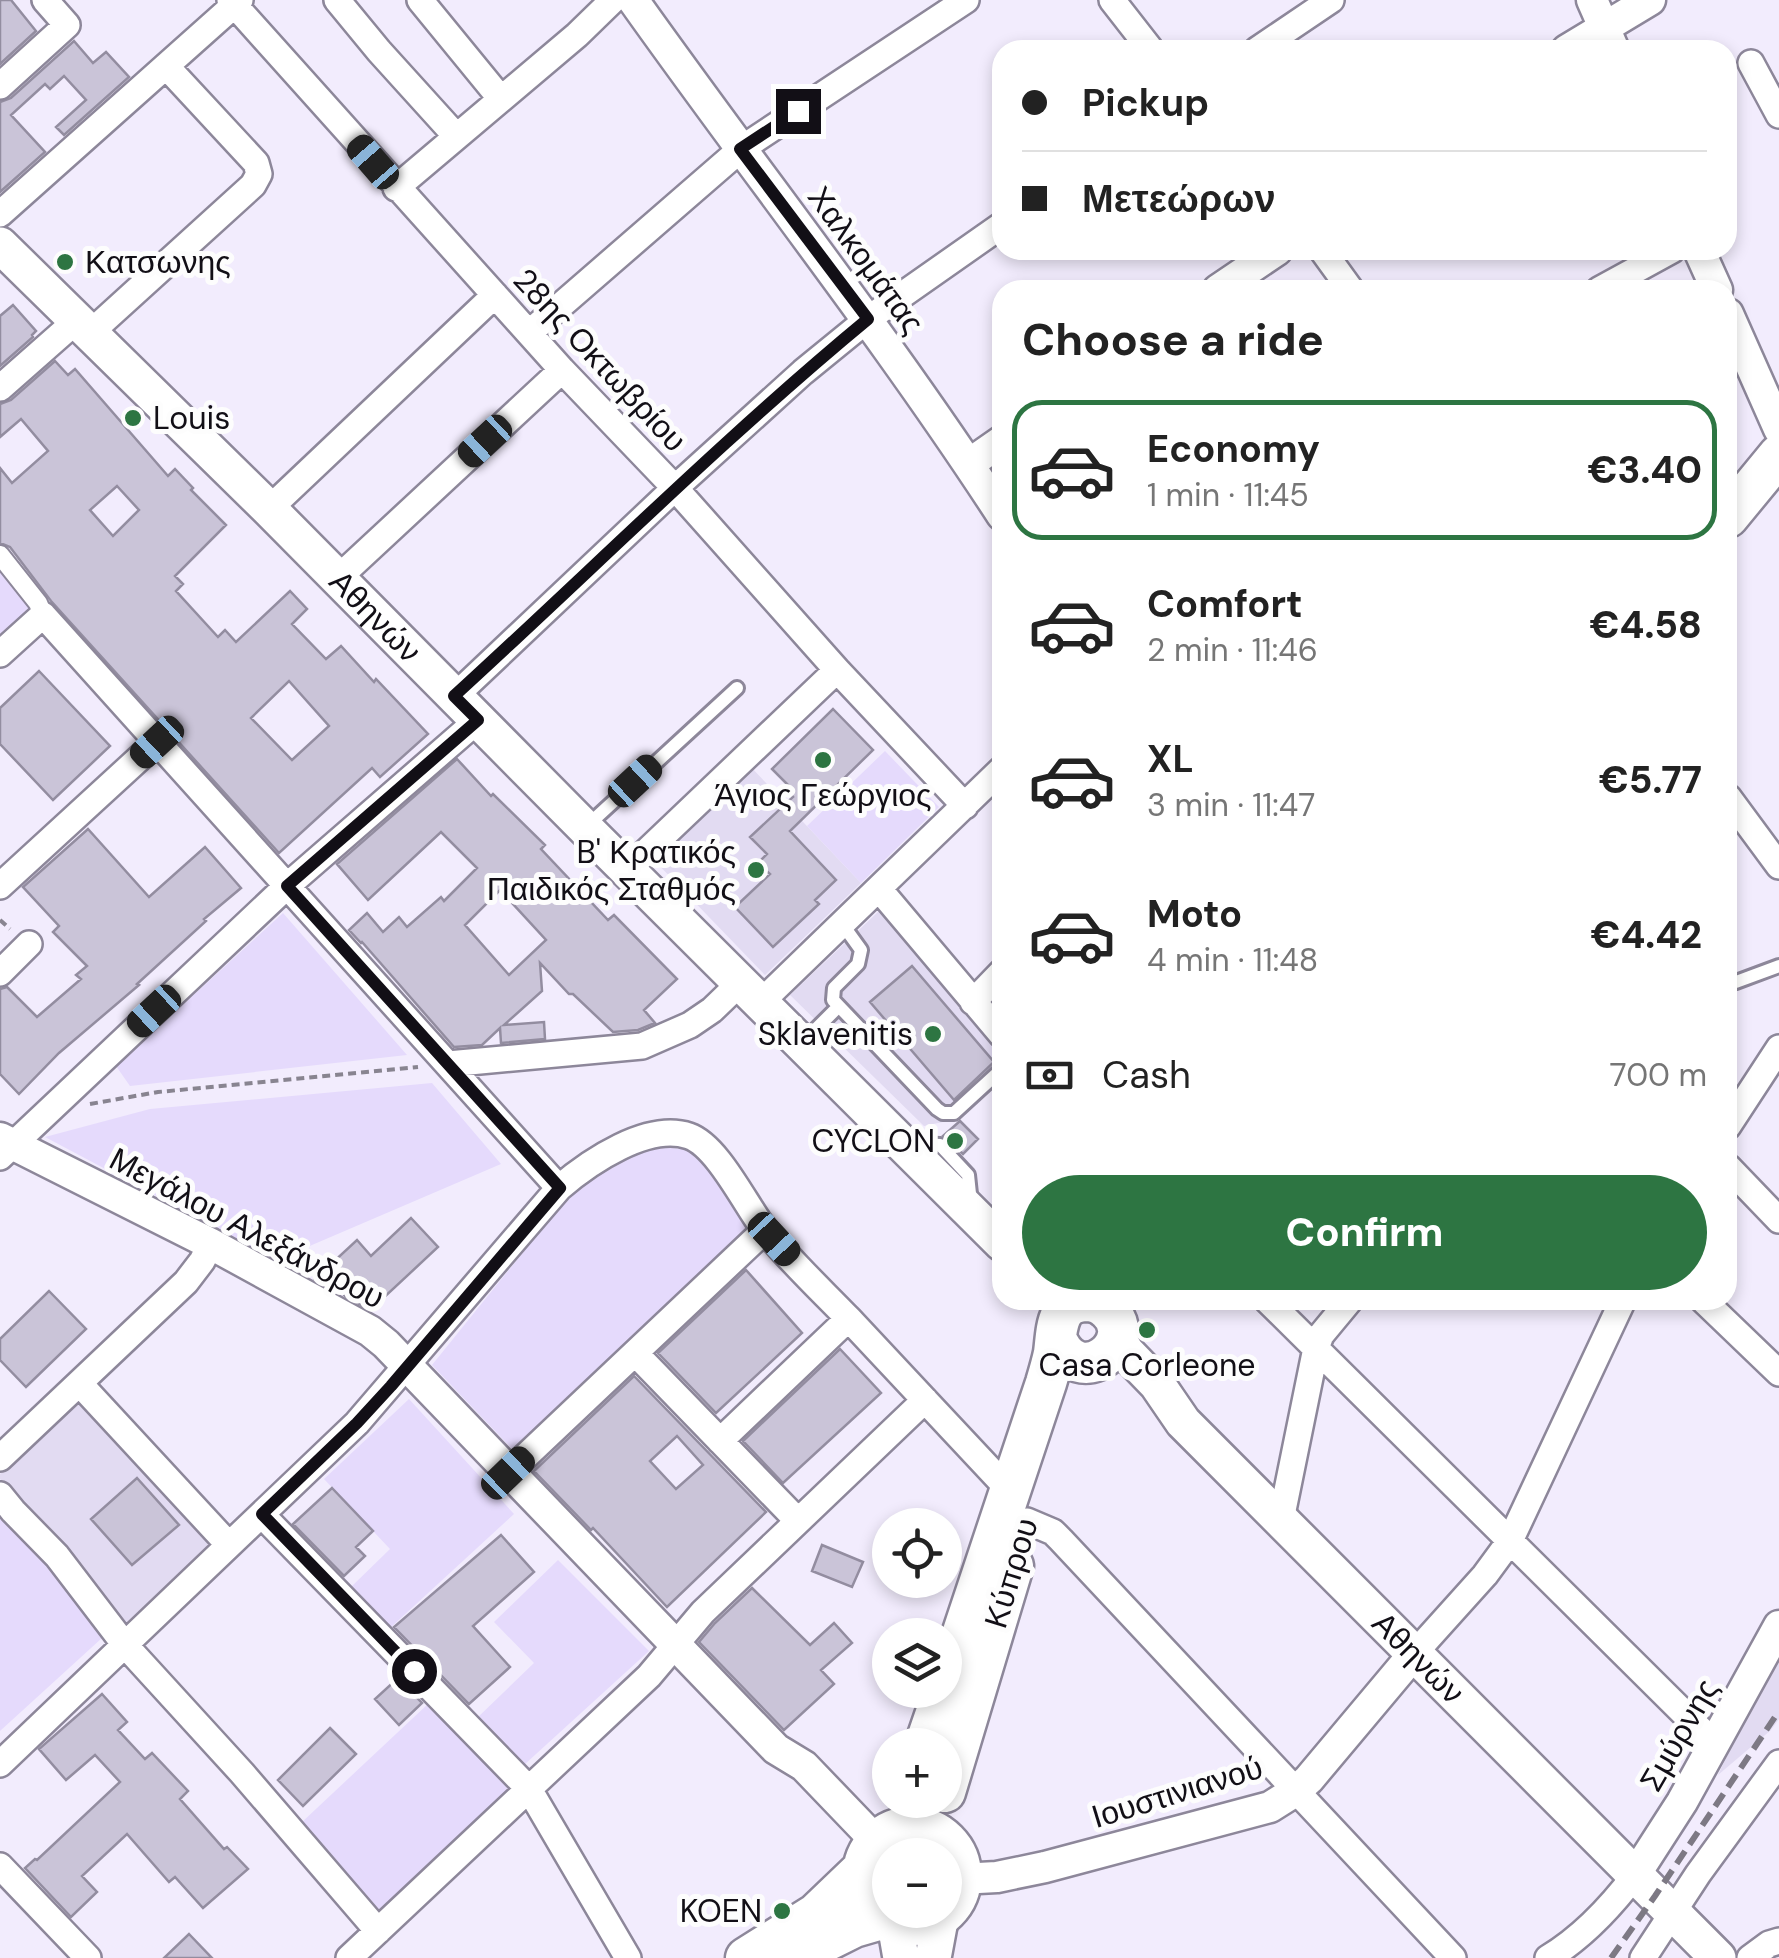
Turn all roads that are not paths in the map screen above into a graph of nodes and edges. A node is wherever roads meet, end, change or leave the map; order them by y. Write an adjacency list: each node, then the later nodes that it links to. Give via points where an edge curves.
1 (45, 0): 17 (street, via 67,25)
2 (337, 0): 20 (street)
3 (420, 0): 18 (street)
4 (613, 0): 18 (street)
5 (633, 0): 21 (street, Χαλκομάτας)
6 (966, 0): 21 (street)
7 (1112, 0): 12 (street)
8 (1331, 0): 13 (street)
9 (1592, 0): 14 (street)
10 (1650, 0): 14 (street)
11 (235, 2): 16 (street); 22 (street, 28ης Οκτωβρίου)
12 (1143, 40)
13 (1272, 40)
14 (1609, 40)
15 (1751, 63): 19 (street)
16 (166, 66): 23 (street); 32 (street, via 259,174)
17 (0, 86)
18 (500, 100): 20 (street)
19 (1779, 116)
20 (456, 136): 22 (street)
21 (740, 149): 31 (street, Χαλκομάτας); 33 (street)
22 (396, 188): 30 (street, 28ης Οκτωβρίου)
23 (0, 214)
24 (992, 232): 31 (street)
25 (0, 245): 32 (main road, Αθηνών)
26 (1262, 260): 28 (street)
27 (1654, 260): 29 (street)
28 (1233, 280)
29 (1617, 280)
30 (495, 295): 33 (street, 28ης Οκτωβρίου); 44 (street)
31 (868, 319): 39 (street, Χαλκομάτας); 41 (street)
32 (83, 328): 36 (street); 44 (main road, Αθηνών)
33 (529, 333): 35 (street, 28ης Οκτωβρίου)
34 (1737, 335): 37 (street)
35 (562, 370): 41 (street, 28ης Οκτωβρίου); 46 (street)
36 (0, 388)
37 (1779, 433): 40 (main road, via 1754,450); 43 (main road)
38 (992, 448): 39 (street)
39 (969, 464): 42 (street, Χαλκομάτας)
40 (1737, 474)
41 (675, 488): 49 (street, 28ης Οκτωβρίου); 51 (street)
42 (992, 500)
43 (1737, 503)
44 (268, 510): 46 (main road, Αθηνών)
45 (0, 555): 47 (street)
46 (337, 579): 51 (main road, Αθηνών)
47 (42, 615): 48 (street); 52 (street)
48 (0, 654)
49 (838, 670): 54 (street, 28ης Οκτωβρίου); 58 (street)
50 (737, 688): 56 (lane)
51 (467, 708): 56 (main road, Αθηνών); 60 (street)
52 (157, 742): 59 (street); 60 (street)
53 (992, 778): 54 (street)
54 (964, 806): 61 (street)
55 (1737, 808): 57 (street)
56 (584, 828): 58 (main road, Αθηνών)
57 (1779, 866)
58 (627, 870): 68 (main road, Αθηνών)
59 (0, 886)
60 (287, 886): 74 (street); 78 (street)
61 (880, 890): 62 (street); 69 (street)
62 (850, 934): 68 (street); 70 (lane, via 861,950 858,964 834,988)
63 (30, 944): 65 (street)
64 (1779, 966): 67 (lane)
65 (0, 973)
66 (992, 982): 69 (street)
67 (1737, 982)
68 (750, 993): 72 (main road, Αθηνών); 74 (street, via 642,1046)
69 (973, 1002): 71 (street)
70 (838, 1007): 72 (lane); 75 (lane, via 943,1113 954,1113)
71 (992, 1024)
72 (802, 1044): 84 (main road, Αθηνών)
73 (1779, 1048): 76 (street)
74 (448, 1064): 80 (street)
75 (992, 1078)
76 (1737, 1112)
77 (919, 1144): 81 (lane, via 940,1145 968,1175)
78 (4, 1146): 85 (street, Μεγάλου Αλεξάνδρου)
79 (1737, 1176): 82 (street)
80 (560, 1188): 83 (street, via 585,1166 634,1142 691,1137 725,1170); 94 (street)
81 (970, 1194)
82 (1779, 1220)
83 (765, 1230): 90 (street); 93 (street)
84 (992, 1232)
85 (210, 1244): 94 (street, Μεγάλου Αλεξάνδρου, via 370,1331); 96 (street, via 186,1282)
86 (1277, 1310): 92 (street)
87 (1342, 1310): 92 (street)
88 (1619, 1310): 106 (street)
89 (1713, 1310): 95 (street)
90 (848, 1319): 97 (street); 98 (street)
91 (1089, 1321): 102 (main road, Κύπρου, via 1073,1380); 104 (main road, Αθηνών, via 1115,1369 1183,1422)
92 (1316, 1348): 104 (street); 106 (street)
93 (635, 1353): 98 (street); 100 (street)
94 (409, 1365): 100 (street, Μεγάλου Αλεξάνδρου); 103 (street)
95 (1779, 1373)
96 (80, 1384): 99 (street); 107 (street)
97 (925, 1400): 102 (street); 105 (street)
98 (720, 1441): 105 (street)
99 (0, 1458)
100 (508, 1473): 111 (street, Μεγάλου Αλεξάνδρου)
101 (0, 1494): 110 (street)
102 (1018, 1506): 109 (main road, Κύπρου); 113 (main road, Κύπρου); 118 (street, via 1053,1532)
103 (262, 1514): 107 (street); 117 (street)
104 (1281, 1520): 112 (main road, Αθηνών)
105 (798, 1521): 111 (street)
106 (1510, 1541): 112 (street); 114 (street)
107 (229, 1545): 110 (street)
108 (1779, 1626): 114 (street, Σμύρνης)
109 (962, 1644)
110 (125, 1645): 116 (street); 131 (street)
111 (675, 1645): 117 (street); 120 (street, Μεγάλου Αλεξάνδρου, via 776,1750 790,1776)
112 (1414, 1655): 118 (street, Ιουστινιανού); 126 (main road, Αθηνών)
113 (961, 1728)
114 (1715, 1744): 126 (street, Σμύρνης, via 1682,1802)
115 (1779, 1762): 126 (street)
116 (0, 1764)
117 (529, 1788): 131 (street); 135 (street)
118 (1296, 1790): 125 (street, Ιουστινιανού, via 1248,1814 1027,1871); 140 (street)
119 (942, 1818): 121 (main road, via 928,1830 915,1827)
120 (878, 1838)
121 (886, 1838)
122 (872, 1850): 136 (main road, via 816,1914)
123 (872, 1861): 127 (main road, via 863,1882)
124 (0, 1866): 133 (street)
125 (962, 1879)
126 (1654, 1895): 141 (street, via 1614,1902); 142 (street); 143 (main road, Αθηνών)
127 (872, 1904)
128 (872, 1922): 137 (main road)
129 (893, 1928): 138 (main road)
130 (939, 1928): 139 (main road)
131 (378, 1931): 134 (street)
132 (1779, 1941): 144 (street)
133 (88, 1958)
134 (349, 1958)
135 (628, 1958)
136 (746, 1958)
137 (792, 1958)
138 (901, 1958)
139 (933, 1958)
140 (1453, 1958)
141 (1548, 1958)
142 (1643, 1958)
143 (1718, 1958)
144 (1750, 1958)

